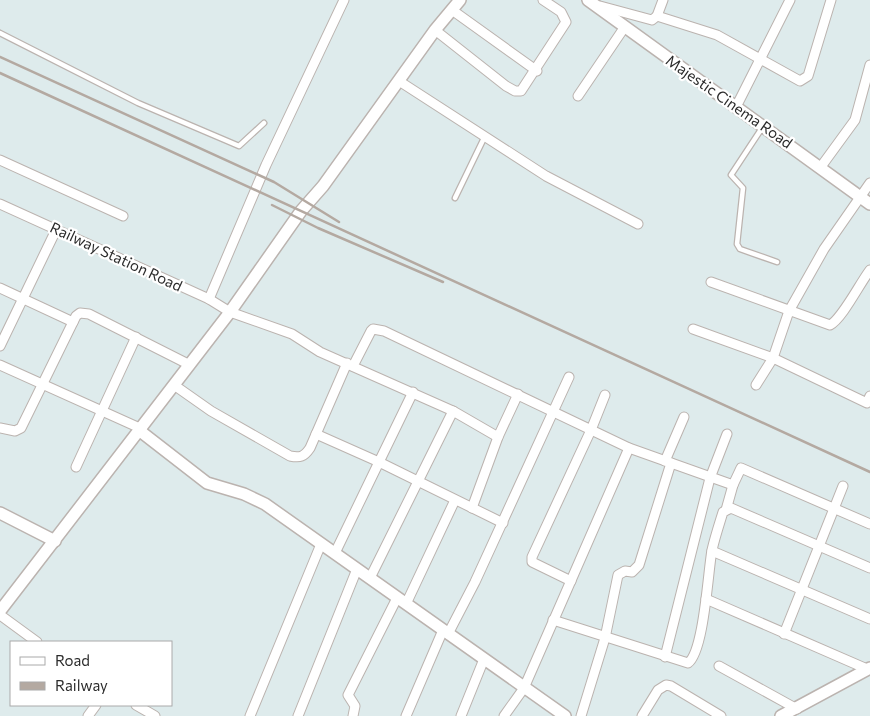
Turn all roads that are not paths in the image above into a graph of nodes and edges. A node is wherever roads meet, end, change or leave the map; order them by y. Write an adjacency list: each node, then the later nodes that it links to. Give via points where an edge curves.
1 (344, 0): 38 (street, via 266,164)
2 (460, 0): 8 (street)
3 (543, 0): 15 (street, via 560,12 566,22)
4 (662, 0): 9 (street)
5 (790, 0): 13 (street)
6 (831, 0): 13 (street, via 806,78 796,80)
7 (590, 2): 9 (street, via 648,21); 10 (street, Majestic Cinema Road)
8 (452, 5): 11 (street); 15 (street); 39 (street, via 276,237)
9 (656, 16): 13 (street, via 717,35)
10 (624, 28): 18 (street); 19 (street, Majestic Cinema Road)
11 (435, 30): 15 (street, via 515,91 524,90); 16 (street)
12 (0, 33): 20 (lane, via 138,103 239,146)
13 (760, 60): 19 (street)
14 (870, 64): 17 (street)
15 (536, 70)
16 (399, 82): 22 (street); 39 (street)
17 (867, 94): 24 (street, via 855,120)
18 (578, 96)
19 (736, 107): 21 (street, Majestic Cinema Road)
20 (264, 123)
21 (763, 126): 24 (street, Majestic Cinema Road); 33 (lane, via 731,175 743,188 737,244 740,249)
22 (485, 136): 27 (lane); 31 (street, via 546,176)
23 (0, 160): 30 (street)
24 (820, 168): 26 (street, Majestic Cinema Road)
25 (870, 183): 26 (street)
26 (860, 197): 29 (street, Majestic Cinema Road); 40 (street, via 824,249)
27 (455, 198)
28 (0, 204): 32 (street, Railway Station Road)
29 (870, 204)
30 (123, 216)
31 (638, 224)
32 (56, 230): 37 (street); 38 (street, Railway Station Road)
33 (777, 262)
34 (870, 270): 40 (street, via 836,322 823,324)
35 (711, 282): 40 (street)
36 (0, 288): 37 (street)
37 (22, 299): 41 (street); 44 (street)
38 (209, 299): 39 (street, Railway Station Road)
39 (228, 310): 46 (street); 48 (street, Railway Station Road, via 283,330)
40 (789, 311): 45 (street)
41 (73, 322): 43 (street, via 76,316 85,313); 50 (street)
42 (693, 329): 45 (street)
43 (136, 337): 46 (street); 57 (street)
44 (0, 346)
45 (773, 358): 52 (street); 56 (street)
46 (188, 363): 51 (street); 62 (street)
47 (0, 365): 50 (street)
48 (350, 365): 53 (street, Railway Station Road); 54 (street, via 371,332 378,329); 64 (street)
49 (569, 377): 59 (street)
50 (42, 384): 57 (street); 61 (street, via 21,428 15,432)
51 (174, 385): 62 (street); 64 (street, via 211,412 290,456 306,455)
52 (756, 385)
53 (413, 392): 58 (street, Railway Station Road); 68 (street)
54 (518, 394): 59 (street); 66 (street)
55 (605, 395): 63 (street)
56 (869, 401)
57 (104, 410): 62 (street); 70 (street)
58 (453, 410): 66 (street, Railway Station Road); 72 (street)
59 (554, 412): 63 (street); 80 (street)
60 (684, 417): 69 (street)
61 (0, 428)
62 (140, 428): 82 (street); 83 (street, via 208,483 255,498)
63 (591, 430): 67 (street); 90 (street, via 531,560)
64 (316, 434): 68 (street)
65 (727, 434): 71 (street)
66 (498, 437): 76 (street)
67 (629, 448): 69 (street); 90 (street)
68 (379, 462): 72 (street); 86 (street)
69 (668, 462): 71 (street); 101 (street, via 639,565 632,572 618,575)
70 (76, 468)
71 (710, 478): 73 (street); 103 (street)
72 (419, 482): 75 (street); 89 (street)
73 (734, 485): 77 (street, via 741,468); 78 (street)
74 (843, 486): 77 (street)
75 (455, 500): 76 (street); 94 (street)
76 (472, 508): 80 (street)
77 (835, 509): 81 (street); 84 (street)
78 (726, 510): 84 (street, via 731,508); 85 (street)
79 (0, 513): 82 (street)
80 (503, 523): 99 (street, via 475,582)
81 (870, 524)
82 (53, 539): 93 (street)
83 (321, 544): 86 (street); 112 (street)
84 (820, 546): 87 (street); 91 (street)
85 (712, 550): 91 (street); 92 (street)
86 (335, 553): 88 (street)
87 (870, 568)
88 (357, 569): 89 (street); 113 (street)
89 (370, 578): 94 (street)
90 (571, 581): 98 (street)
91 (801, 588): 97 (street); 100 (street)
92 (706, 599): 100 (street); 103 (street, via 694,656 688,663)
93 (3, 600): 95 (street)
94 (402, 601): 99 (street); 114 (street, via 348,696 355,706)
95 (0, 611)
96 (0, 615): 102 (street)
97 (870, 619)
98 (554, 620): 101 (street); 107 (street)
99 (445, 632): 104 (street); 115 (street)
100 (784, 634): 106 (street)
101 (605, 638): 103 (street); 118 (street)
102 (36, 641)
103 (665, 657)
104 (484, 659): 107 (street); 116 (street)
105 (719, 666): 109 (street)
106 (869, 668): 109 (street)
107 (524, 688): 110 (street); 117 (street)
108 (138, 706): 111 (street)
109 (796, 709): 121 (street)
110 (558, 714)
111 (155, 716)
112 (250, 716)
113 (298, 716)
114 (353, 716)
115 (406, 716)
116 (461, 716)
117 (504, 716)
118 (581, 716)
119 (642, 716): 120 (street, via 658,690 666,685)
120 (721, 716)
121 (781, 716)

